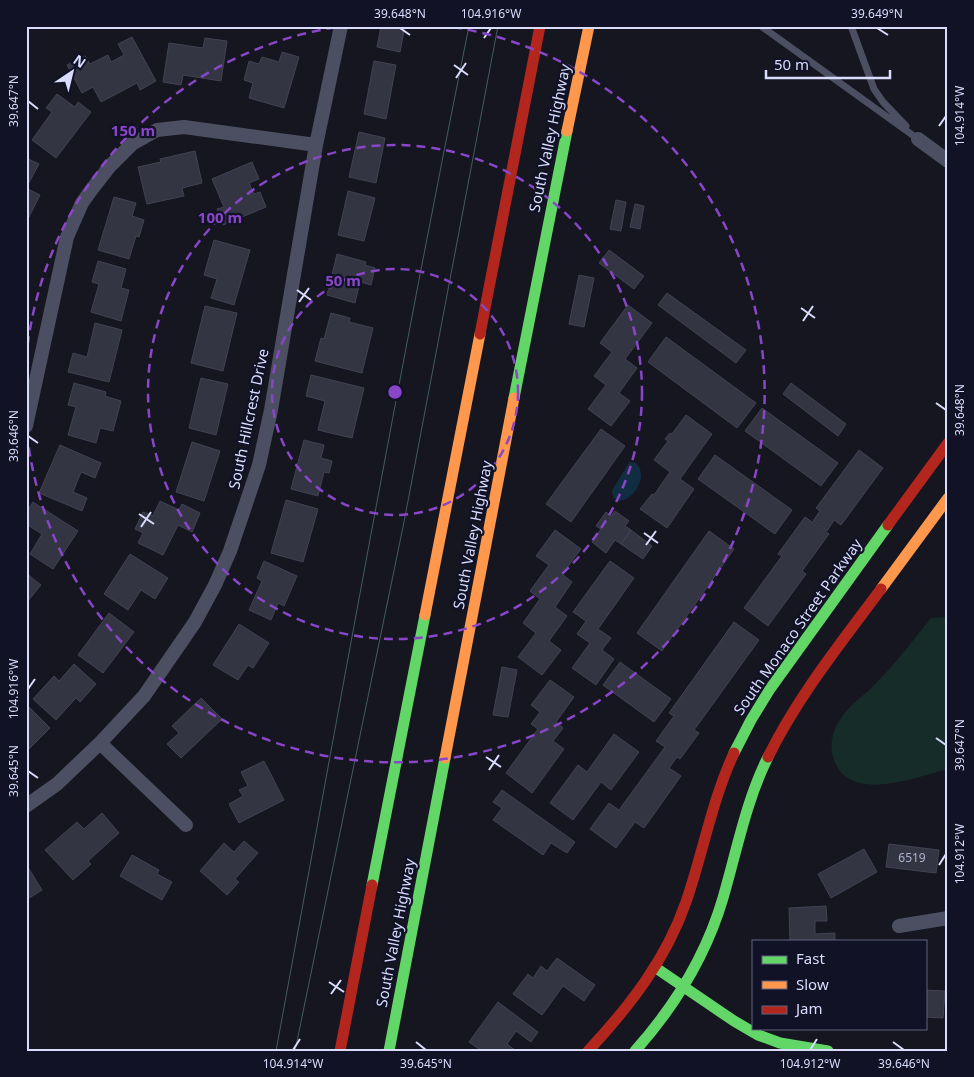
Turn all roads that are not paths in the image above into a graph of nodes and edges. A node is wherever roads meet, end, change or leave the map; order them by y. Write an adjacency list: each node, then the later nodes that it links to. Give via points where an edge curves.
1 (341, 26): 7 (street, South Hillcrest Drive)
2 (540, 26): 19 (main road, South Valley Highway)
3 (589, 26): 20 (main road, South Valley Highway)
4 (761, 26): 6 (lane)
5 (851, 26): 6 (lane, via 874,89 882,102)
6 (918, 139): 8 (street)
7 (316, 145): 9 (street, via 184,127 157,130 132,144 110,166 82,203 67,237); 12 (street, South Hillcrest Drive, via 271,410 245,511 196,622 144,696)
8 (948, 161)
9 (26, 426)
10 (948, 442): 17 (main road, South Monaco Street Parkway, via 793,656 747,727 719,788 682,914)
11 (948, 498): 18 (main road, via 818,674 775,744 750,799 713,927)
12 (100, 743): 13 (street, South Hillcrest Drive, via 58,784); 14 (street)
13 (26, 806)
14 (186, 825)
15 (948, 918): 16 (street)
16 (899, 926)
17 (656, 968): 18 (main road); 21 (main road, South Monaco Street Parkway, via 623,1013)
18 (684, 988): 22 (main road); 23 (main road, via 767,1039)
19 (340, 1051)
20 (389, 1051)
21 (588, 1051)
22 (636, 1051)
23 (828, 1051)

